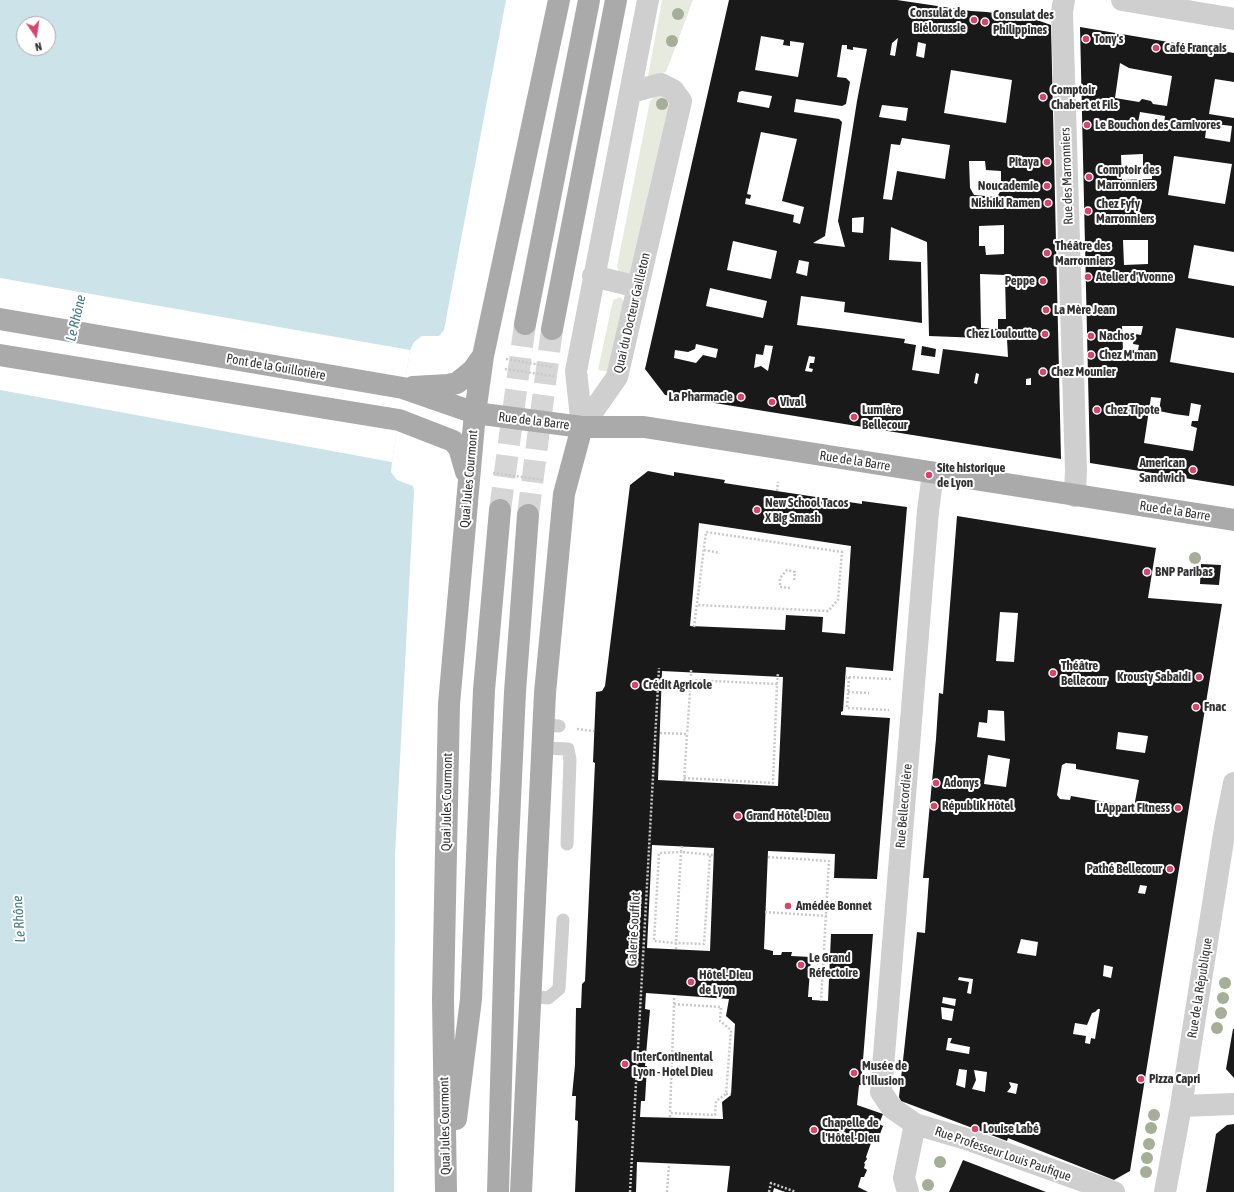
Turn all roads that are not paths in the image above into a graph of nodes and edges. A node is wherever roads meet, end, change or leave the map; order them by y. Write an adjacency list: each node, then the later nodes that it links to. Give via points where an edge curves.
1 (559, 0): 15 (main road)
2 (589, 0): 12 (main road)
3 (616, 0): 13 (main road)
4 (648, 0): 8 (street)
5 (1064, 0): 22 (street, Rue des Marronniers, via 1062,12)
6 (1122, 0): 7 (street)
7 (1234, 18)
8 (631, 92): 9 (street); 10 (street, Quai du Docteur Gailleton, via 661,84 673,90 681,101)
9 (593, 276): 10 (street); 19 (street, via 576,370)
10 (638, 287): 19 (street, Quai du Docteur Gailleton, via 617,377)
11 (0, 319): 16 (main road, Pont de la Guillotière)
12 (525, 324)
13 (552, 329)
14 (0, 355): 18 (main road)
15 (493, 357): 16 (main road, via 448,386); 17 (main road)
16 (404, 388): 17 (main road, Pont de la Guillotière)
17 (474, 413): 18 (main road, via 428,420); 19 (main road, Rue de la Barre); 21 (main road, Quai Jules Courmont)
18 (399, 420): 21 (main road, via 453,441 460,448)
19 (582, 427): 20 (main road, Rue de la Barre, via 644,427); 26 (main road, via 564,494 552,614 551,725)
20 (933, 474): 22 (main road, Rue de la Barre); 34 (street, Rue Bellecordière, via 881,1092 892,1108)
21 (477, 478): 36 (main road, Quai Jules Courmont, via 450,704 443,999)
22 (1075, 496): 25 (main road, Rue de la Barre)
23 (500, 510): 36 (main road, Quai Jules Courmont, via 484,690 471,999)
24 (528, 515): 37 (main road, via 515,692 507,866)
25 (1234, 520)
26 (542, 748): 29 (lane, via 568,749 570,760); 31 (main road)
27 (1234, 783): 28 (street, Rue de la République)
28 (1230, 828): 33 (street, Rue de la République)
29 (567, 844)
30 (563, 920): 31 (lane, via 559,989)
31 (539, 997): 38 (main road)
32 (1234, 1104): 33 (street)
33 (1181, 1106): 40 (street, Rue de la République)
34 (915, 1124): 35 (street); 39 (street, Rue Professeur Louis Paufique, via 966,1139)
35 (906, 1185)
36 (447, 1192)
37 (498, 1192)
38 (521, 1192)
39 (1114, 1192)
40 (1165, 1192)

